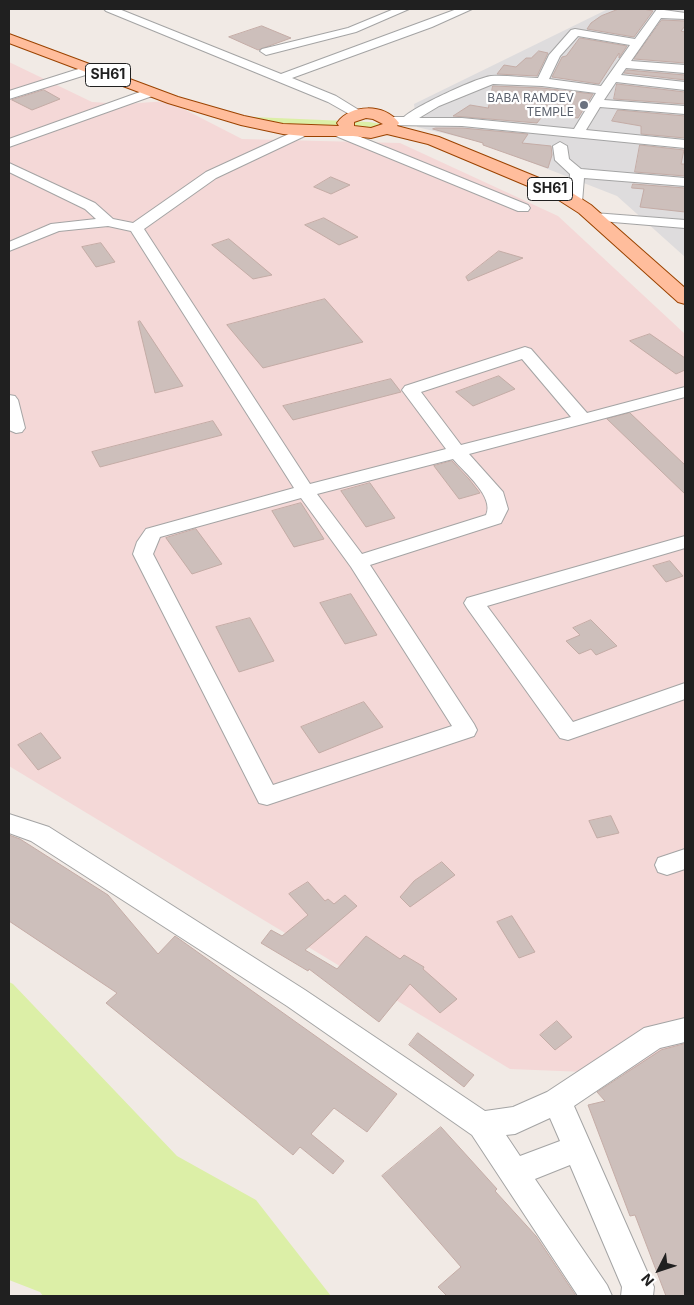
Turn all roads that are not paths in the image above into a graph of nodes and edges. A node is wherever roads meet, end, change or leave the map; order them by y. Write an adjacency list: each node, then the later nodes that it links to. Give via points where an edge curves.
1 (110, 9): 14 (street)
2 (367, 9): 7 (street)
3 (403, 9): 7 (street)
4 (466, 9): 14 (street)
5 (660, 11): 6 (street); 9 (street)
6 (685, 16)
7 (382, 17): 10 (street, via 352,30)
8 (9, 38): 12 (main road, SH61)
9 (638, 43): 11 (street); 16 (street, via 575,32 555,55)
10 (266, 51)
11 (623, 64): 13 (street); 15 (street)
12 (91, 69): 19 (main road, SH61); 21 (street)
13 (685, 69)
14 (282, 78): 26 (street, via 332,99)
15 (613, 78): 17 (street); 23 (street)
16 (542, 82): 18 (street, via 491,80); 23 (street)
17 (685, 86)
18 (469, 90): 20 (street); 27 (street, via 435,103)
19 (151, 92): 24 (main road, SH61); 34 (street)
20 (534, 94)
21 (9, 95)
22 (552, 96): 23 (street)
23 (599, 97): 25 (street); 31 (street)
24 (207, 110): 26 (main road, SH61); 29 (main road, SH61, via 265,126)
25 (685, 110)
26 (353, 121): 28 (main road, SH61, via 371,133); 30 (main road, SH61)
27 (408, 121): 28 (street); 31 (street)
28 (388, 125): 40 (main road, SH61, via 522,176)
29 (304, 131): 30 (main road, SH61); 45 (street, via 212,175)
30 (336, 131): 41 (street)
31 (579, 132): 32 (street)
32 (613, 135): 33 (street); 35 (street)
33 (685, 137)
34 (9, 143)
35 (685, 144)
36 (560, 146): 38 (street, via 562,160)
37 (9, 167): 43 (street, via 90,206)
38 (577, 173): 39 (street); 40 (street)
39 (685, 182)
40 (575, 202): 42 (main road, SH61)
41 (524, 208)
42 (594, 217): 44 (street); 47 (main road, SH61)
43 (108, 222): 45 (street); 46 (street, via 56,227)
44 (685, 224)
45 (136, 228): 53 (street)
46 (10, 247)
47 (685, 298)
48 (685, 392): 50 (street)
49 (9, 400): 51 (street)
50 (583, 419): 52 (street); 52 (street, via 524,352 410,390)
51 (16, 428)
52 (457, 452): 53 (street); 55 (street, via 496,496 499,509 494,519)
53 (305, 491): 55 (street); 55 (street, via 153,533 143,554 267,796 466,730)
54 (685, 542): 56 (street, via 474,603 568,732)
55 (358, 562)
56 (685, 691)
57 (9, 823): 60 (street, via 40,834 272,982)
58 (685, 1030): 59 (street, via 654,1037)
59 (557, 1101): 60 (street, via 515,1120); 61 (street)
60 (482, 1126): 62 (street)
61 (578, 1148): 62 (street); 64 (street, via 638,1287)
62 (513, 1173): 63 (street)
63 (596, 1296)
64 (637, 1296)

